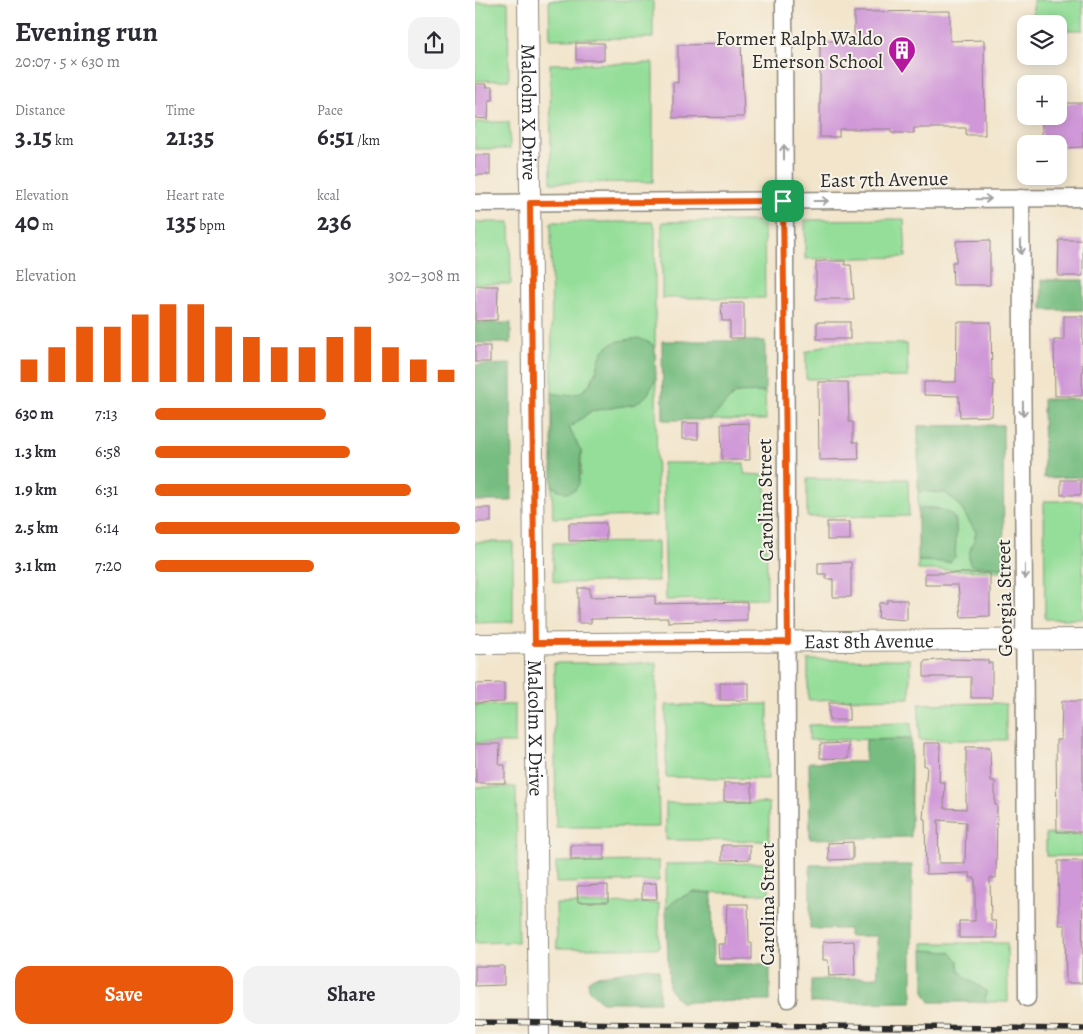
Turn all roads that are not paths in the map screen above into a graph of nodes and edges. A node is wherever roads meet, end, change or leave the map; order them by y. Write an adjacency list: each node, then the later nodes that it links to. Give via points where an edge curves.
1 (528, 0): 7 (street, Malcolm X Drive)
2 (784, 0): 5 (street, Carolina Street, one-way to 2)
3 (1021, 198): 4 (street, East 7th Avenue); 5 (street, East 7th Avenue, one-way to 3); 9 (street, Georgia Street, one-way to 9)
4 (1083, 198)
5 (783, 201): 7 (street, East 7th Avenue); 10 (street, Carolina Street)
6 (475, 203): 7 (street, East 7th Avenue)
7 (530, 203): 11 (street, Malcolm X Drive)
8 (1083, 639): 9 (street, East 8th Avenue)
9 (1025, 640): 10 (street, East 8th Avenue); 13 (street, Georgia Street)
10 (788, 642): 11 (street, East 8th Avenue); 14 (street, Carolina Street)
11 (535, 643): 12 (street, East 8th Avenue); 15 (street, Malcolm X Drive)
12 (475, 644)
13 (1027, 998)
14 (788, 999)
15 (539, 1034)

